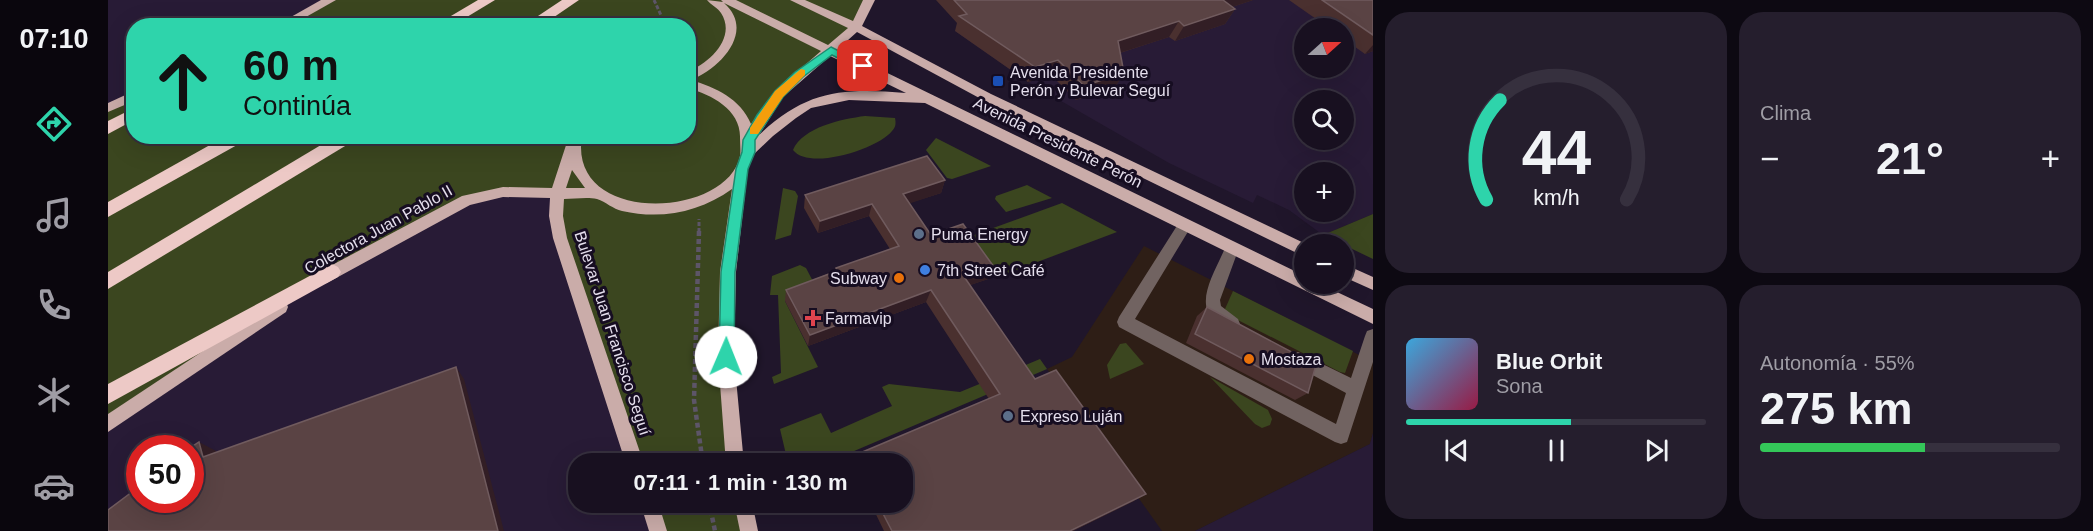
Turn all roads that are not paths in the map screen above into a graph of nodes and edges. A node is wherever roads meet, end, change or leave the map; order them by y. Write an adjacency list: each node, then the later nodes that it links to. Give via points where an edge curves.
1 (330, 0): 8 (main road)
2 (488, 0): 9 (highway)
3 (713, 0): 13 (main road, via 727,12 732,28 726,49)
4 (727, 0): 12 (main road, Avenida Presidente Perón)
5 (796, 0): 11 (main road, Avenida Presidente Perón)
6 (869, 0): 11 (main road)
7 (569, 2): 10 (highway)
8 (295, 18)
9 (455, 18)
10 (543, 18)
11 (856, 27): 12 (main road); 30 (main road, Avenida Presidente Perón, via 987,97)
12 (831, 50): 16 (main road, Avenida Presidente Perón); 24 (main road, via 779,94 761,118)
13 (696, 73)
14 (696, 87): 24 (main road, via 714,93 739,113)
15 (126, 99): 17 (main road)
16 (932, 100): 24 (main road, via 839,97 807,105); 29 (main road, Avenida Presidente Perón)
17 (108, 108)
18 (126, 118): 19 (highway)
19 (108, 128)
20 (226, 144): 28 (highway)
21 (336, 144): 34 (highway)
22 (574, 144): 26 (main road, Bulevar Juan Francisco Seguí)
23 (575, 144): 27 (main road, via 576,163 584,180)
24 (749, 146): 25 (main road)
25 (742, 169): 27 (main road, via 717,194 679,208 646,210 615,203); 44 (main road, via 728,282 726,357)
26 (558, 191): 27 (main road, Colectora Juan Pablo II); 32 (main road, Colectora Juan Pablo II, via 503,192 467,200); 43 (main road, Bulevar Juan Francisco Seguí, via 556,216 572,278)
27 (598, 194)
28 (108, 210)
29 (1185, 225): 31 (main road, Avenida Presidente Perón); 40 (lane, via 1125,322 1341,436)
30 (1294, 246)
31 (1232, 248): 36 (main road, Avenida Presidente Perón); 37 (lane, via 1212,300 1214,310 1223,319)
32 (332, 272): 41 (highway); 42 (main road, Colectora Juan Pablo II)
33 (1354, 275): 35 (main road)
34 (108, 281)
35 (1373, 284)
36 (1373, 317)
37 (1243, 330)
38 (1373, 336): 40 (lane)
39 (1283, 351): 40 (lane)
40 (1356, 389)
41 (108, 396)
42 (108, 424)
43 (631, 453)
44 (734, 453)
45 (652, 513): 47 (main road)
46 (745, 513): 48 (main road)
47 (658, 531)
48 (748, 531)

